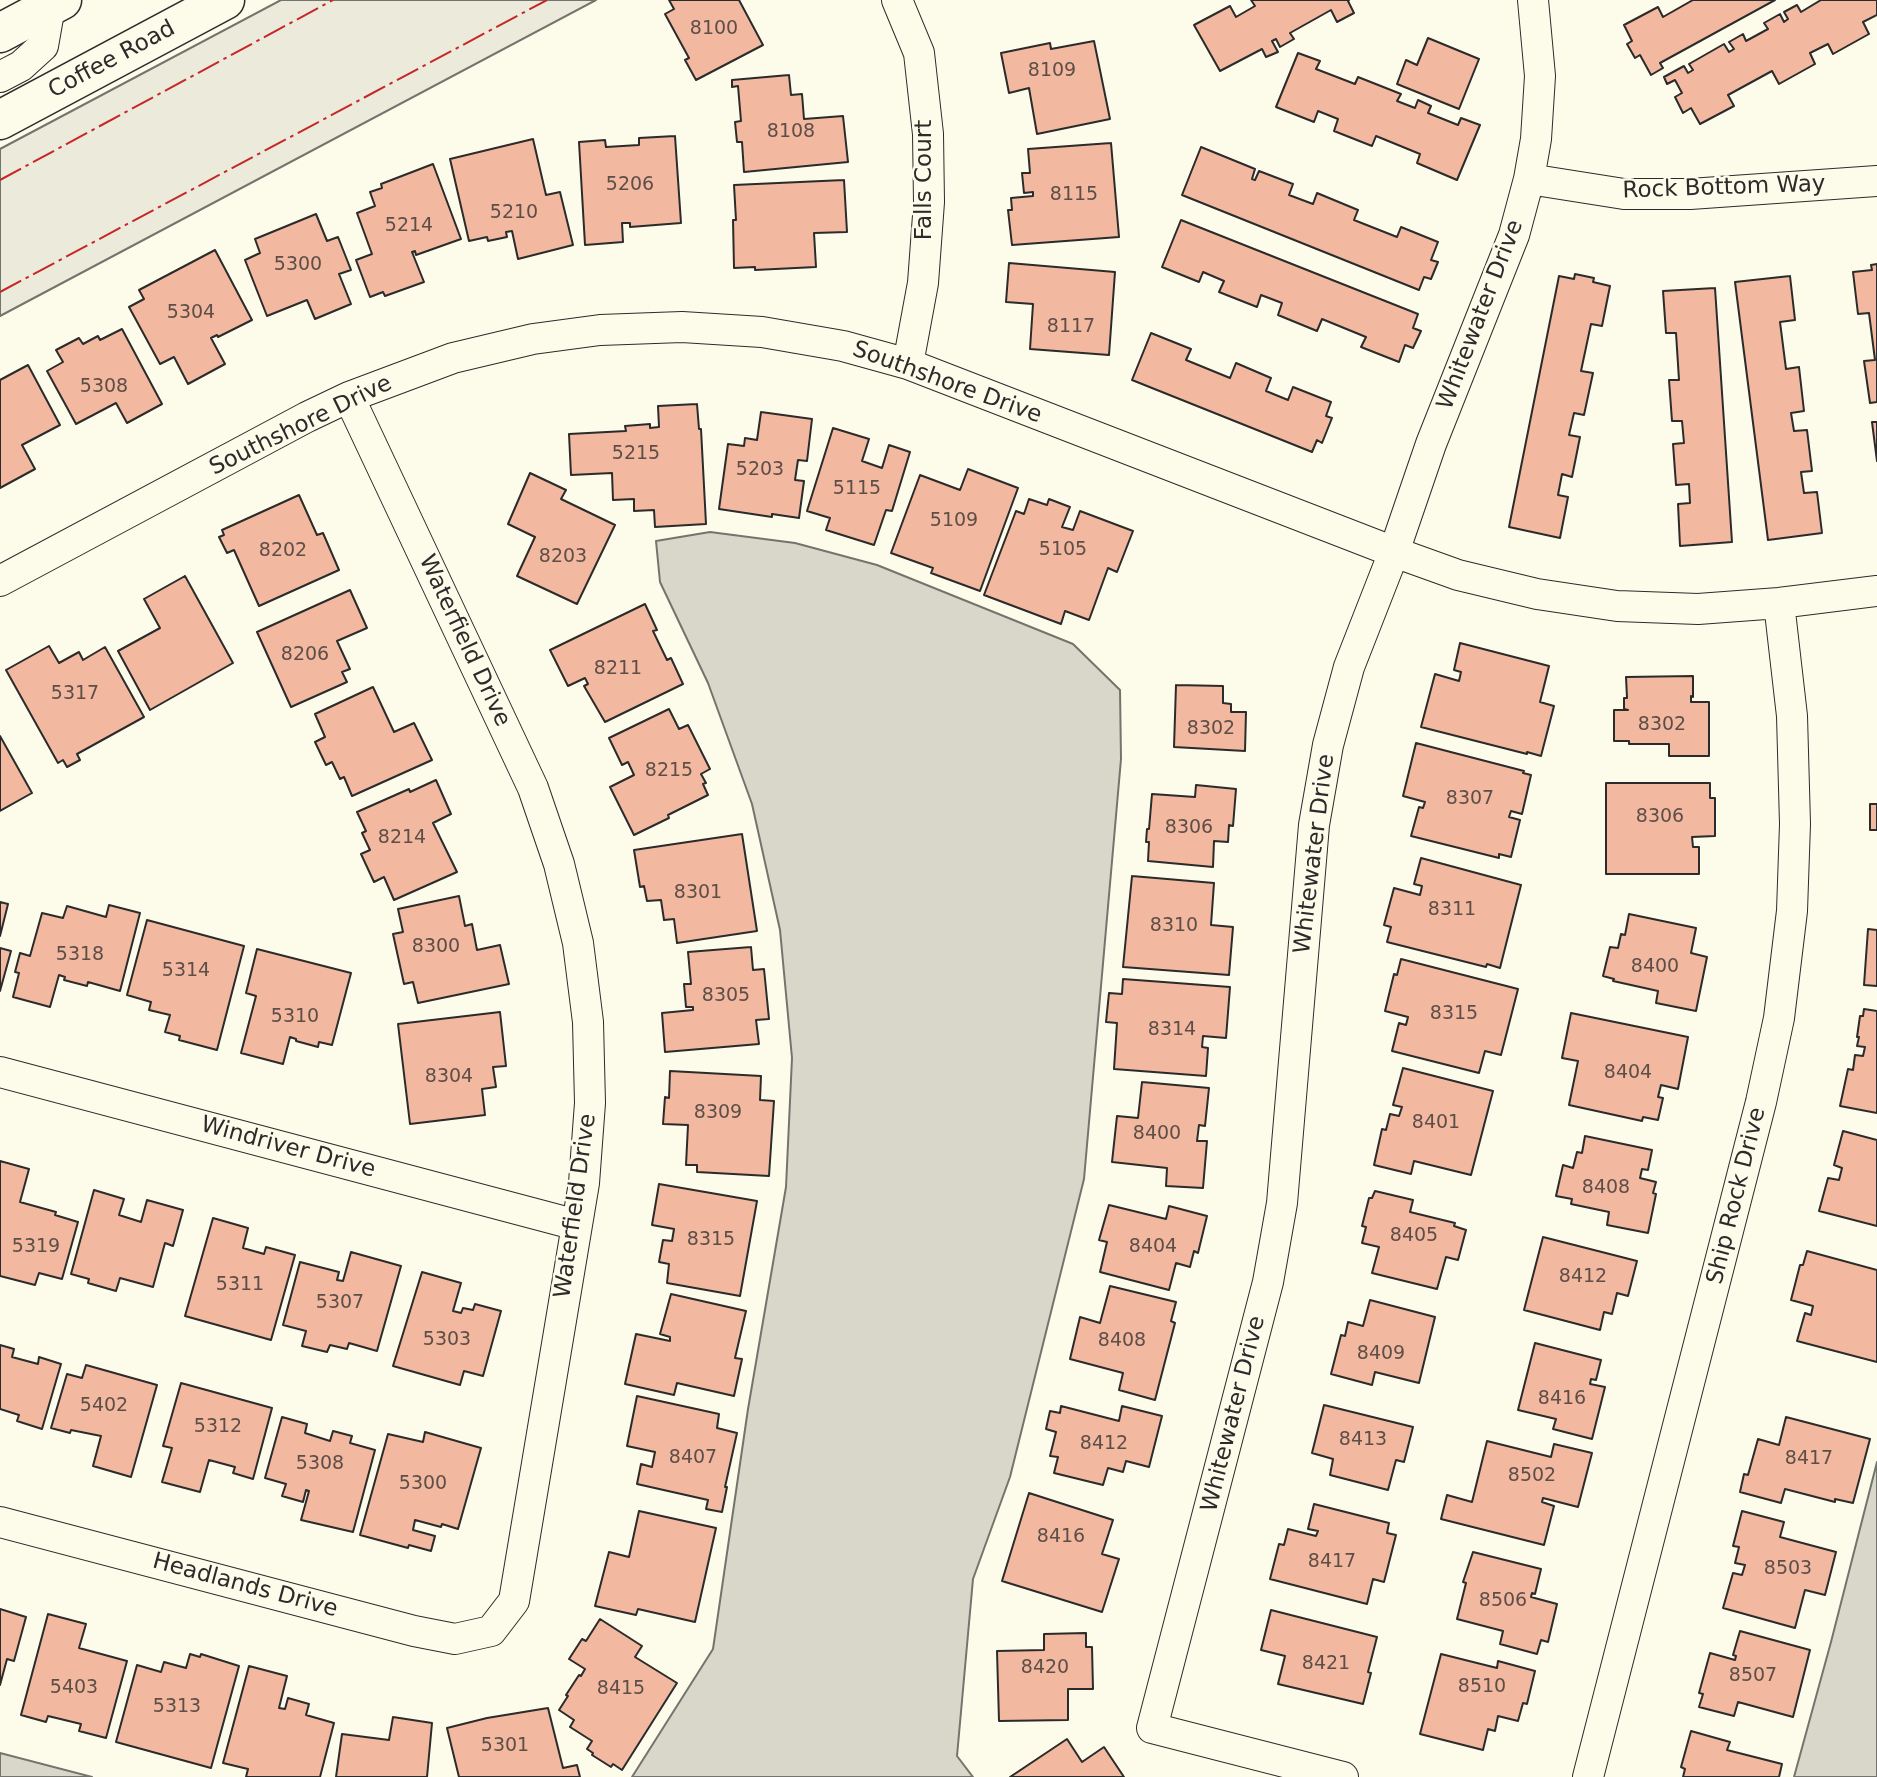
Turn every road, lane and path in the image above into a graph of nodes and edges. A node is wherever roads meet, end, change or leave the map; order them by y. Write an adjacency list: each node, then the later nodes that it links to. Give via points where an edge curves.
1 (225, 0): 7 (main road, Coffee Road)
2 (897, 0): 10 (street, Falls Court, via 919,53 928,134 923,283)
3 (1533, 0): 8 (street, Whitewater Drive, via 1540,76)
4 (53, 2): 5 (main road); 6 (street, via 43,46)
5 (0, 33)
6 (0, 77)
7 (0, 120)
8 (1529, 179): 9 (street, Rock Bottom Way, via 1624,194); 12 (street, Whitewater Drive, via 1514,235 1431,444)
9 (1877, 181)
10 (908, 364): 11 (street, Southshore Drive, via 843,346 762,332 681,327 600,330 533,339 453,358); 12 (street, Southshore Drive)
11 (349, 397): 13 (street, Southshore Drive); 17 (street, Waterfield Drive, via 533,788 559,864 578,943 588,1022 590,1103)
12 (1394, 552): 15 (street, Southshore Drive, via 1458,575 1537,594 1617,606 1698,609); 20 (street, Whitewater Drive, via 1349,667 1328,745 1314,825 1280,1216 1268,1282 1153,1728)
13 (0, 581)
14 (1877, 591): 15 (street, Southshore Drive)
15 (1779, 603): 21 (street, Ship Rock Drive, via 1792,716 1795,824 1792,911 1779,1018)
16 (0, 1072): 17 (street, Windriver Drive)
17 (577, 1224): 19 (street, Waterfield Drive, via 514,1601)
18 (0, 1522): 19 (street, Headlands Drive, via 414,1631 456,1639)
19 (491, 1631)
20 (1343, 1777)
21 (1588, 1777)

